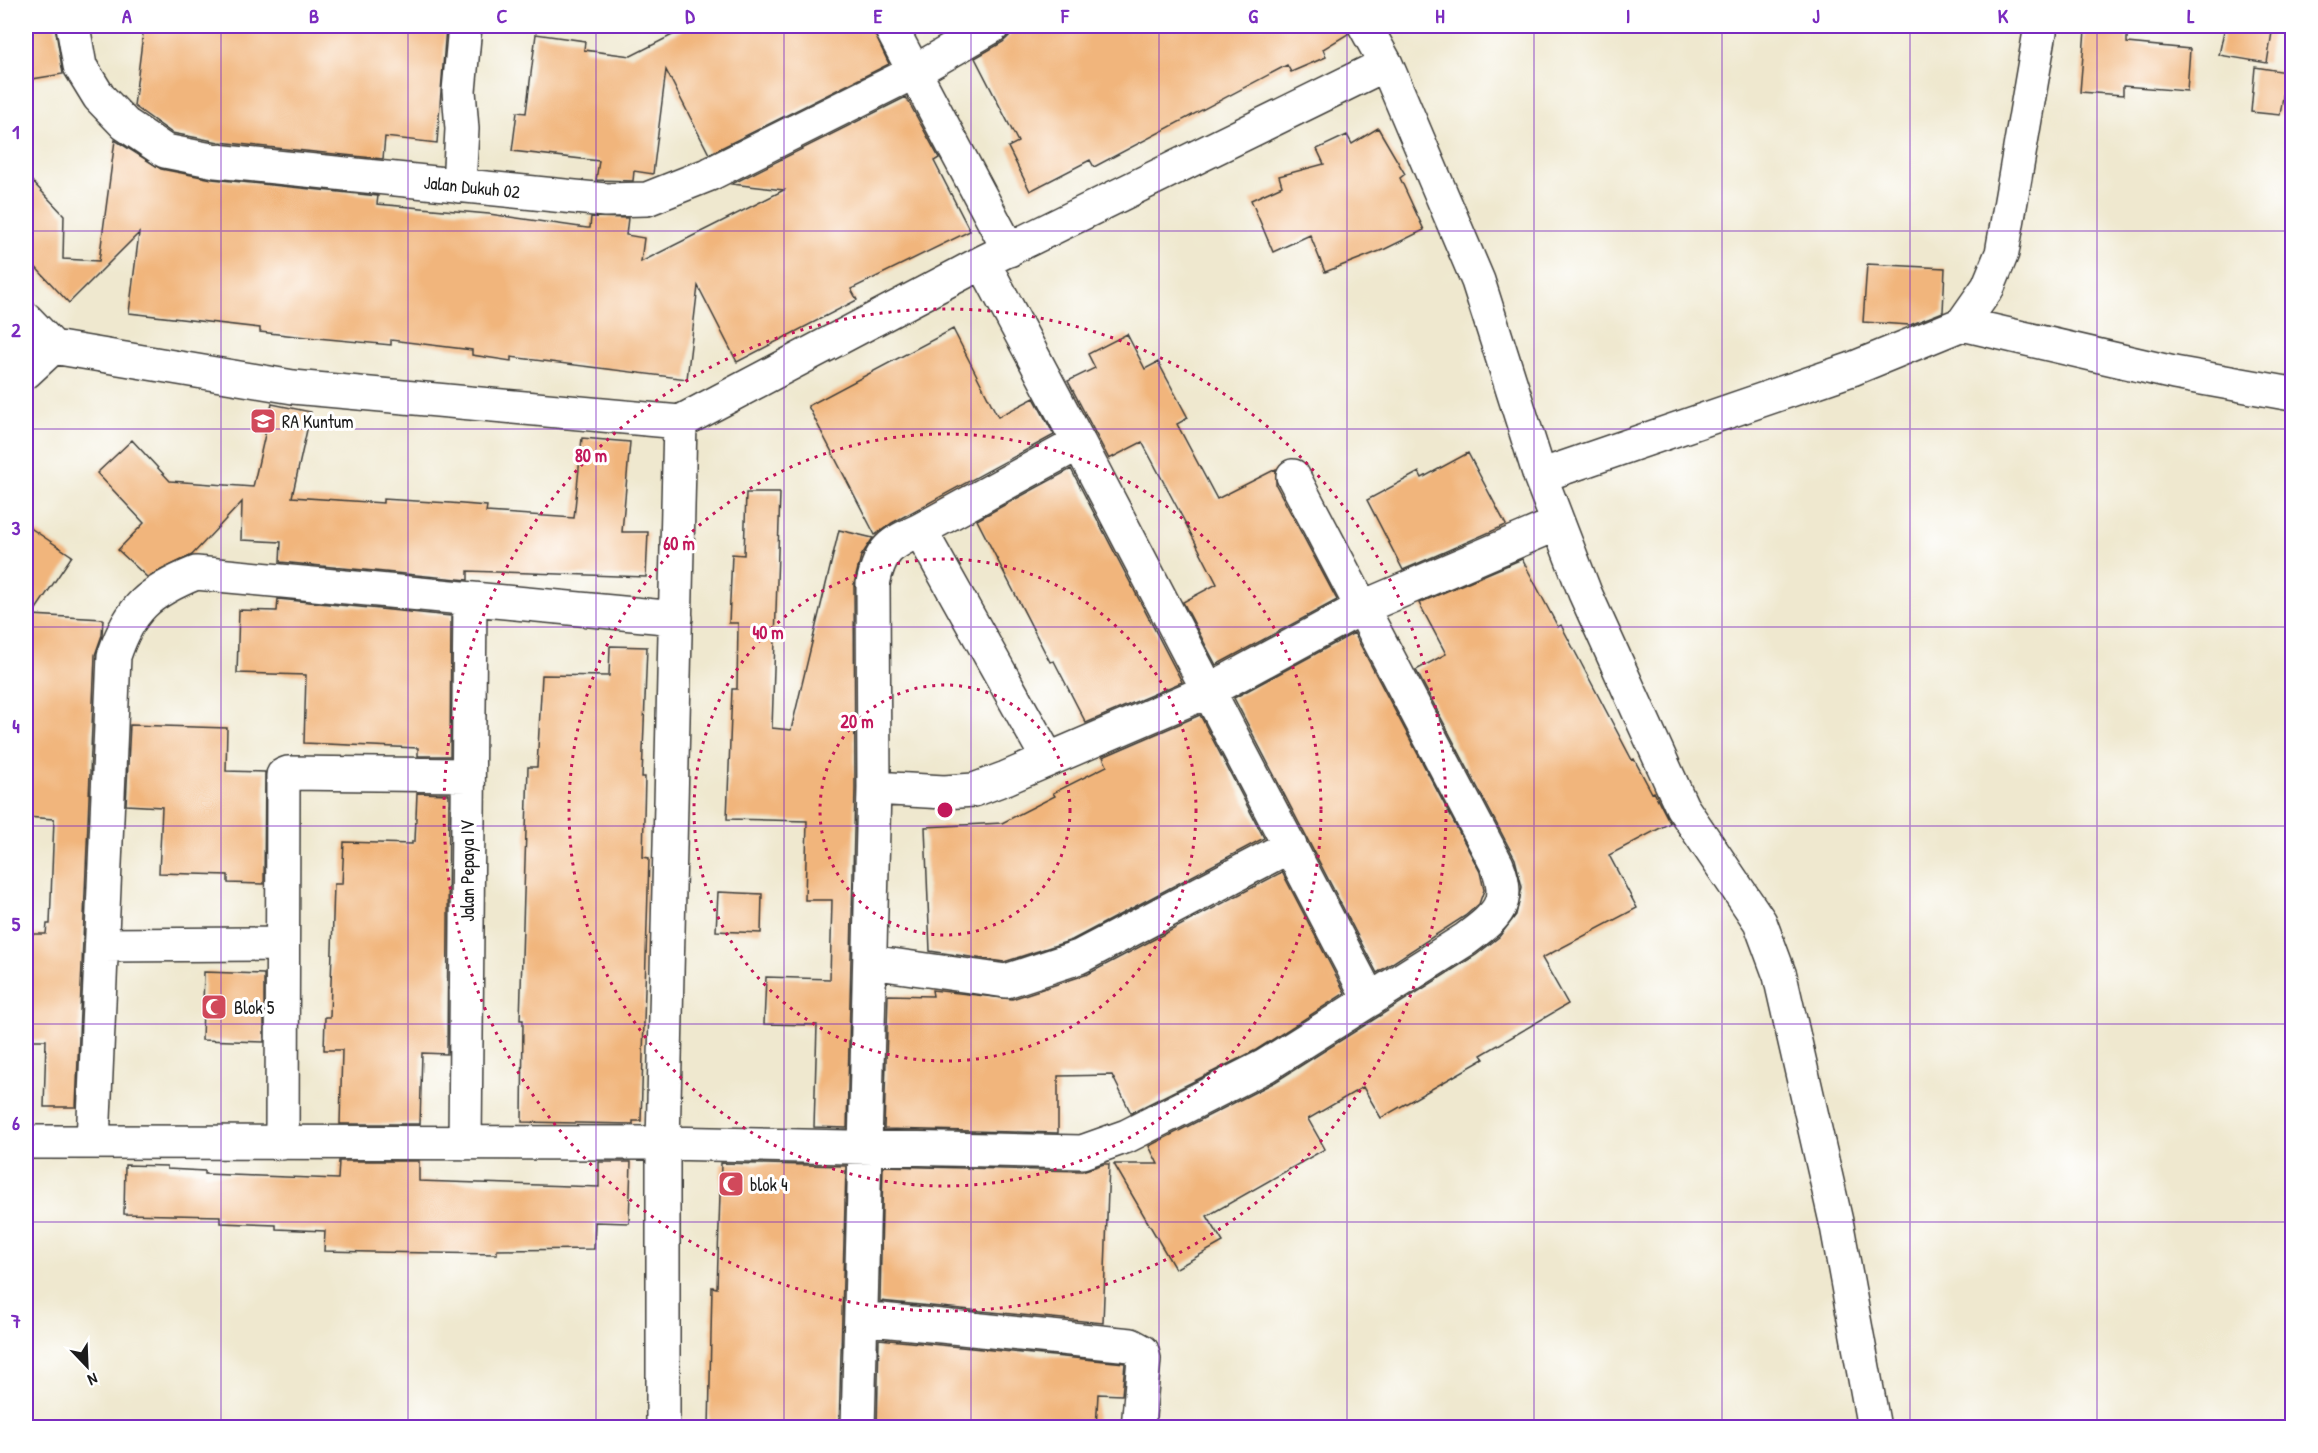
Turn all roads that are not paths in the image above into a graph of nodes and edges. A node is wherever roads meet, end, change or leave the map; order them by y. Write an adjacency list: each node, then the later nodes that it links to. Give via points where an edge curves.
1 (73, 26): 9 (street, Jalan Dukuh 02, via 80,66 99,97 125,124 165,151 216,161)
2 (465, 26): 9 (street, via 459,91)
3 (890, 26): 8 (street)
4 (993, 26): 8 (street, Jalan Dukuh 02)
5 (1365, 26): 7 (street)
6 (2041, 26): 12 (street, via 2002,253 1988,287)
7 (1386, 64): 10 (street); 18 (street, via 1478,281)
8 (914, 72): 9 (street, Jalan Dukuh 02, via 710,174 647,199 604,200); 10 (street)
9 (459, 186)
10 (996, 256): 16 (street); 17 (street)
11 (26, 319): 13 (street)
12 (1962, 324): 15 (street, via 2174,373); 18 (street, via 1852,369)
13 (53, 347): 14 (street); 16 (street, via 293,387)
14 (26, 372)
15 (2292, 394)
16 (680, 422): 24 (street)
17 (1079, 443): 21 (street); 25 (street)
18 (1540, 476): 20 (street)
19 (1293, 477): 23 (street)
20 (1557, 524): 23 (street); 44 (street, via 1682,807 1760,922 1780,976 1837,1226)
21 (921, 530): 26 (street); 28 (street, via 891,544 881,556 873,584)
22 (470, 599): 24 (street); 27 (street, Jalan Pepaya IV); 31 (street, via 196,573 144,601 124,626 114,656)
23 (1361, 608): 25 (street); 33 (street, via 1497,865 1505,896 1494,917 1476,932)
24 (676, 618): 38 (street)
25 (1208, 691): 26 (street); 29 (street)
26 (1048, 759): 28 (street, via 974,790)
27 (468, 775): 30 (street, via 283,775); 37 (street, Jalan Pepaya IV)
28 (874, 788): 32 (street)
29 (1290, 846): 32 (street, via 1079,957 1006,981); 33 (street)
30 (282, 944): 31 (street); 36 (street)
31 (102, 945): 35 (street)
32 (870, 962): 39 (street)
33 (1371, 1000): 39 (street, via 1265,1066 1127,1136 1082,1152)
34 (26, 1142): 35 (street)
35 (93, 1142): 36 (street)
36 (282, 1143): 37 (street)
37 (465, 1143): 38 (street)
38 (663, 1143): 39 (street); 41 (street)
39 (865, 1147): 40 (street)
40 (861, 1318): 42 (street); 43 (street, via 1131,1345 1144,1355)
41 (663, 1428)
42 (858, 1428)
43 (1138, 1428)
44 (1874, 1428)

